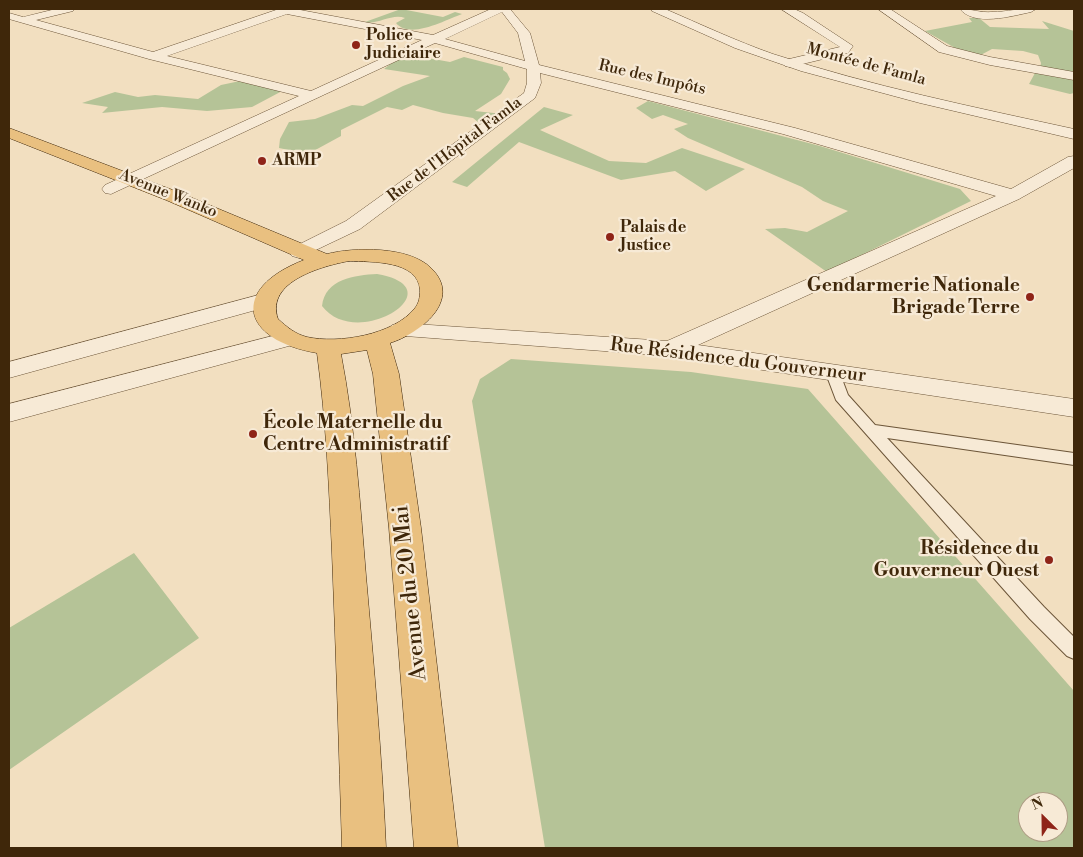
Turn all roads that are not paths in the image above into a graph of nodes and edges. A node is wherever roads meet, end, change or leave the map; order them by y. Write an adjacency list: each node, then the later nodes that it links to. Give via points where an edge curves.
1 (70, 9): 11 (street)
2 (286, 9): 13 (street, Rue des Impôts); 14 (street)
3 (500, 9): 13 (street)
4 (504, 9): 16 (street, Rue de l'Hôpital Famla, via 524,32)
5 (656, 9): 15 (street, Montée de Famla)
6 (786, 9): 15 (street, via 847,46 844,50)
7 (883, 9): 17 (street, via 943,49)
8 (965, 9): 9 (street, via 973,14 994,17)
9 (1031, 9)
10 (9, 16): 11 (street)
11 (25, 20): 12 (street); 14 (street)
12 (9, 24)
13 (433, 39): 16 (street, Rue des Impôts); 18 (street)
14 (154, 56): 18 (street)
15 (790, 63): 20 (street, Montée de Famla, via 950,106)
16 (533, 68): 25 (street, Rue des Impôts, via 720,112); 26 (street, Rue de l'Hôpital Famla, via 534,83 530,95 353,225)
17 (1074, 76)
18 (311, 95): 23 (street)
19 (9, 133): 23 (highway, Avenue Wanko)
20 (1074, 134)
21 (9, 147): 24 (highway, Avenue Wanko)
22 (1074, 161): 25 (street)
23 (133, 180): 24 (street); 26 (highway, Avenue Wanko, via 237,222)
24 (111, 188): 26 (highway, Avenue Wanko, via 275,256)
25 (1013, 195): 31 (street)
26 (298, 261): 27 (highway); 28 (highway, via 373,254 413,265 426,275 432,288 430,303 419,317)
27 (266, 300): 29 (highway, via 264,311 268,321); 32 (street)
28 (388, 335): 30 (highway, via 352,345); 31 (street, Rue Résidence du Gouverneur); 40 (highway, Avenue du 20 Mai, via 386,374)
29 (288, 339): 30 (highway); 35 (street)
30 (328, 347): 39 (highway, via 336,387 342,456 363,779)
31 (670, 349): 33 (street, Rue Résidence du Gouverneur)
32 (9, 370)
33 (832, 371): 34 (street, Rue Résidence du Gouverneur); 36 (lane, via 841,397)
34 (1074, 408)
35 (9, 413)
36 (871, 430): 37 (lane); 38 (lane)
37 (1074, 459)
38 (1074, 650)
39 (364, 848)
40 (436, 848)

